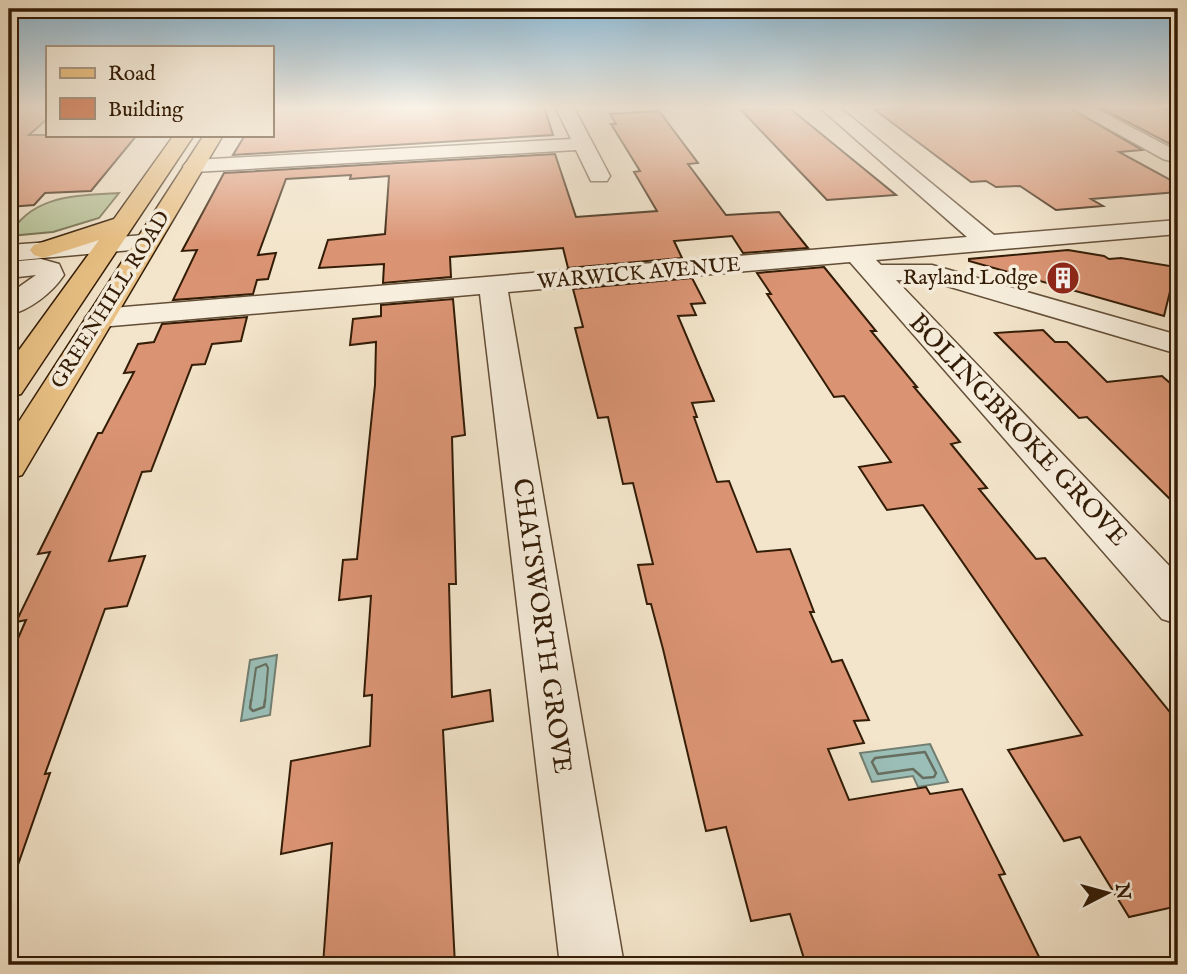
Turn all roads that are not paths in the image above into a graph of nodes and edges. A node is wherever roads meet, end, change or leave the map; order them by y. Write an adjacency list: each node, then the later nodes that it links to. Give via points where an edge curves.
1 (172, 151): 11 (main road, GREENHILL ROAD)
2 (203, 151): 8 (main road, GREENHILL ROAD)
3 (451, 151): 8 (street)
4 (586, 151): 9 (street)
5 (881, 151): 13 (street)
6 (1163, 151): 7 (street)
7 (1170, 155)
8 (194, 166): 12 (main road, GREENHILL ROAD)
9 (599, 176)
10 (1178, 227): 13 (street, WARWICK AVENUE)
11 (113, 235): 12 (street); 14 (street); 21 (main road, GREENHILL ROAD)
12 (145, 243): 19 (main road, GREENHILL ROAD)
13 (990, 244): 15 (street, WARWICK AVENUE)
14 (9, 253)
15 (866, 264): 17 (street, WARWICK AVENUE); 20 (street, via 933,273); 24 (street, BOLINGBROKE GROVE)
16 (9, 270): 18 (street, via 41,267 51,275)
17 (493, 287): 19 (street, WARWICK AVENUE); 25 (street, CHATSWORTH GROVE)
18 (9, 306)
19 (100, 318): 21 (main road); 23 (main road, GREENHILL ROAD)
20 (1178, 345)
21 (26, 362): 22 (main road, GREENHILL ROAD)
22 (9, 387)
23 (9, 466)
24 (1178, 605)
25 (592, 965)

